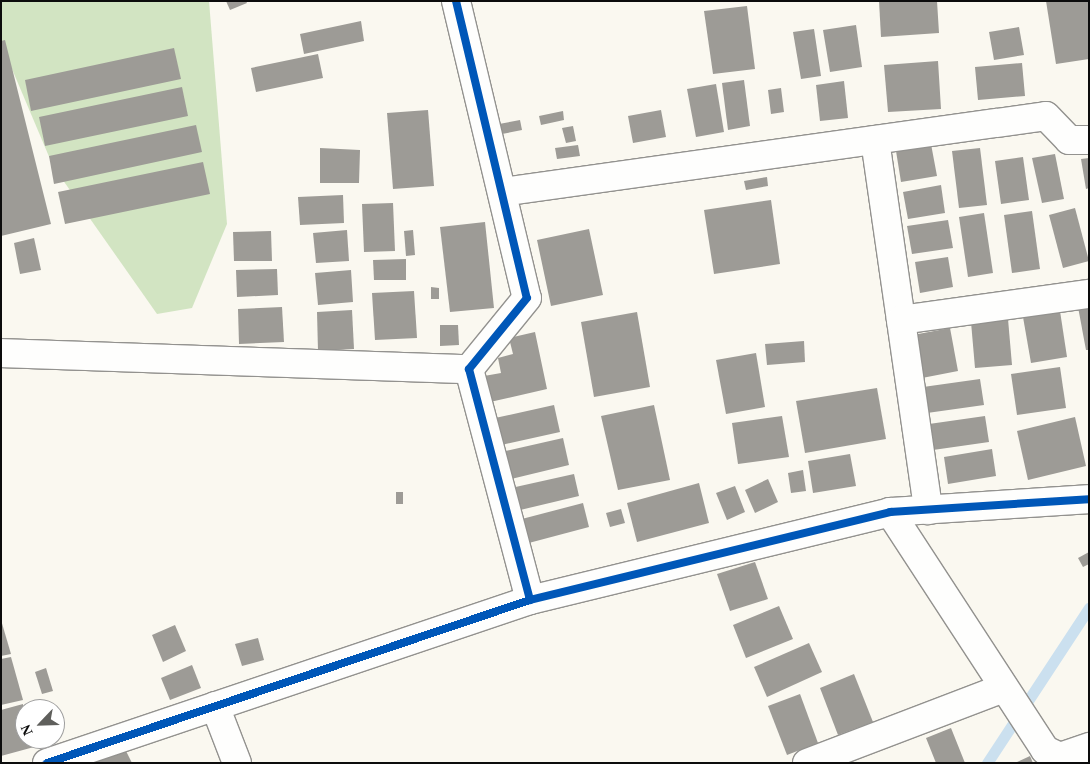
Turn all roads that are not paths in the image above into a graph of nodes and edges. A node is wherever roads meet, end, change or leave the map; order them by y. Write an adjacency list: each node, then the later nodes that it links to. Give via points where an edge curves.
1 (456, 1): 4 (street)
2 (875, 140): 3 (street, via 1046,116 1069,140); 4 (street); 6 (street)
3 (1089, 140)
4 (502, 192): 8 (street, via 527,298)
5 (1089, 294): 6 (street)
6 (901, 320): 10 (street)
7 (1, 353): 8 (street)
8 (469, 369): 12 (street)
9 (1089, 499): 10 (street)
10 (928, 510): 11 (street)
11 (890, 512): 12 (street); 13 (street)
12 (530, 600): 14 (street)
13 (1003, 688): 16 (street, via 1044,750); 19 (street)
14 (216, 706): 17 (street); 18 (street)
15 (1089, 746): 16 (street)
16 (1061, 760)
17 (47, 763)
18 (237, 763)
19 (807, 763)

